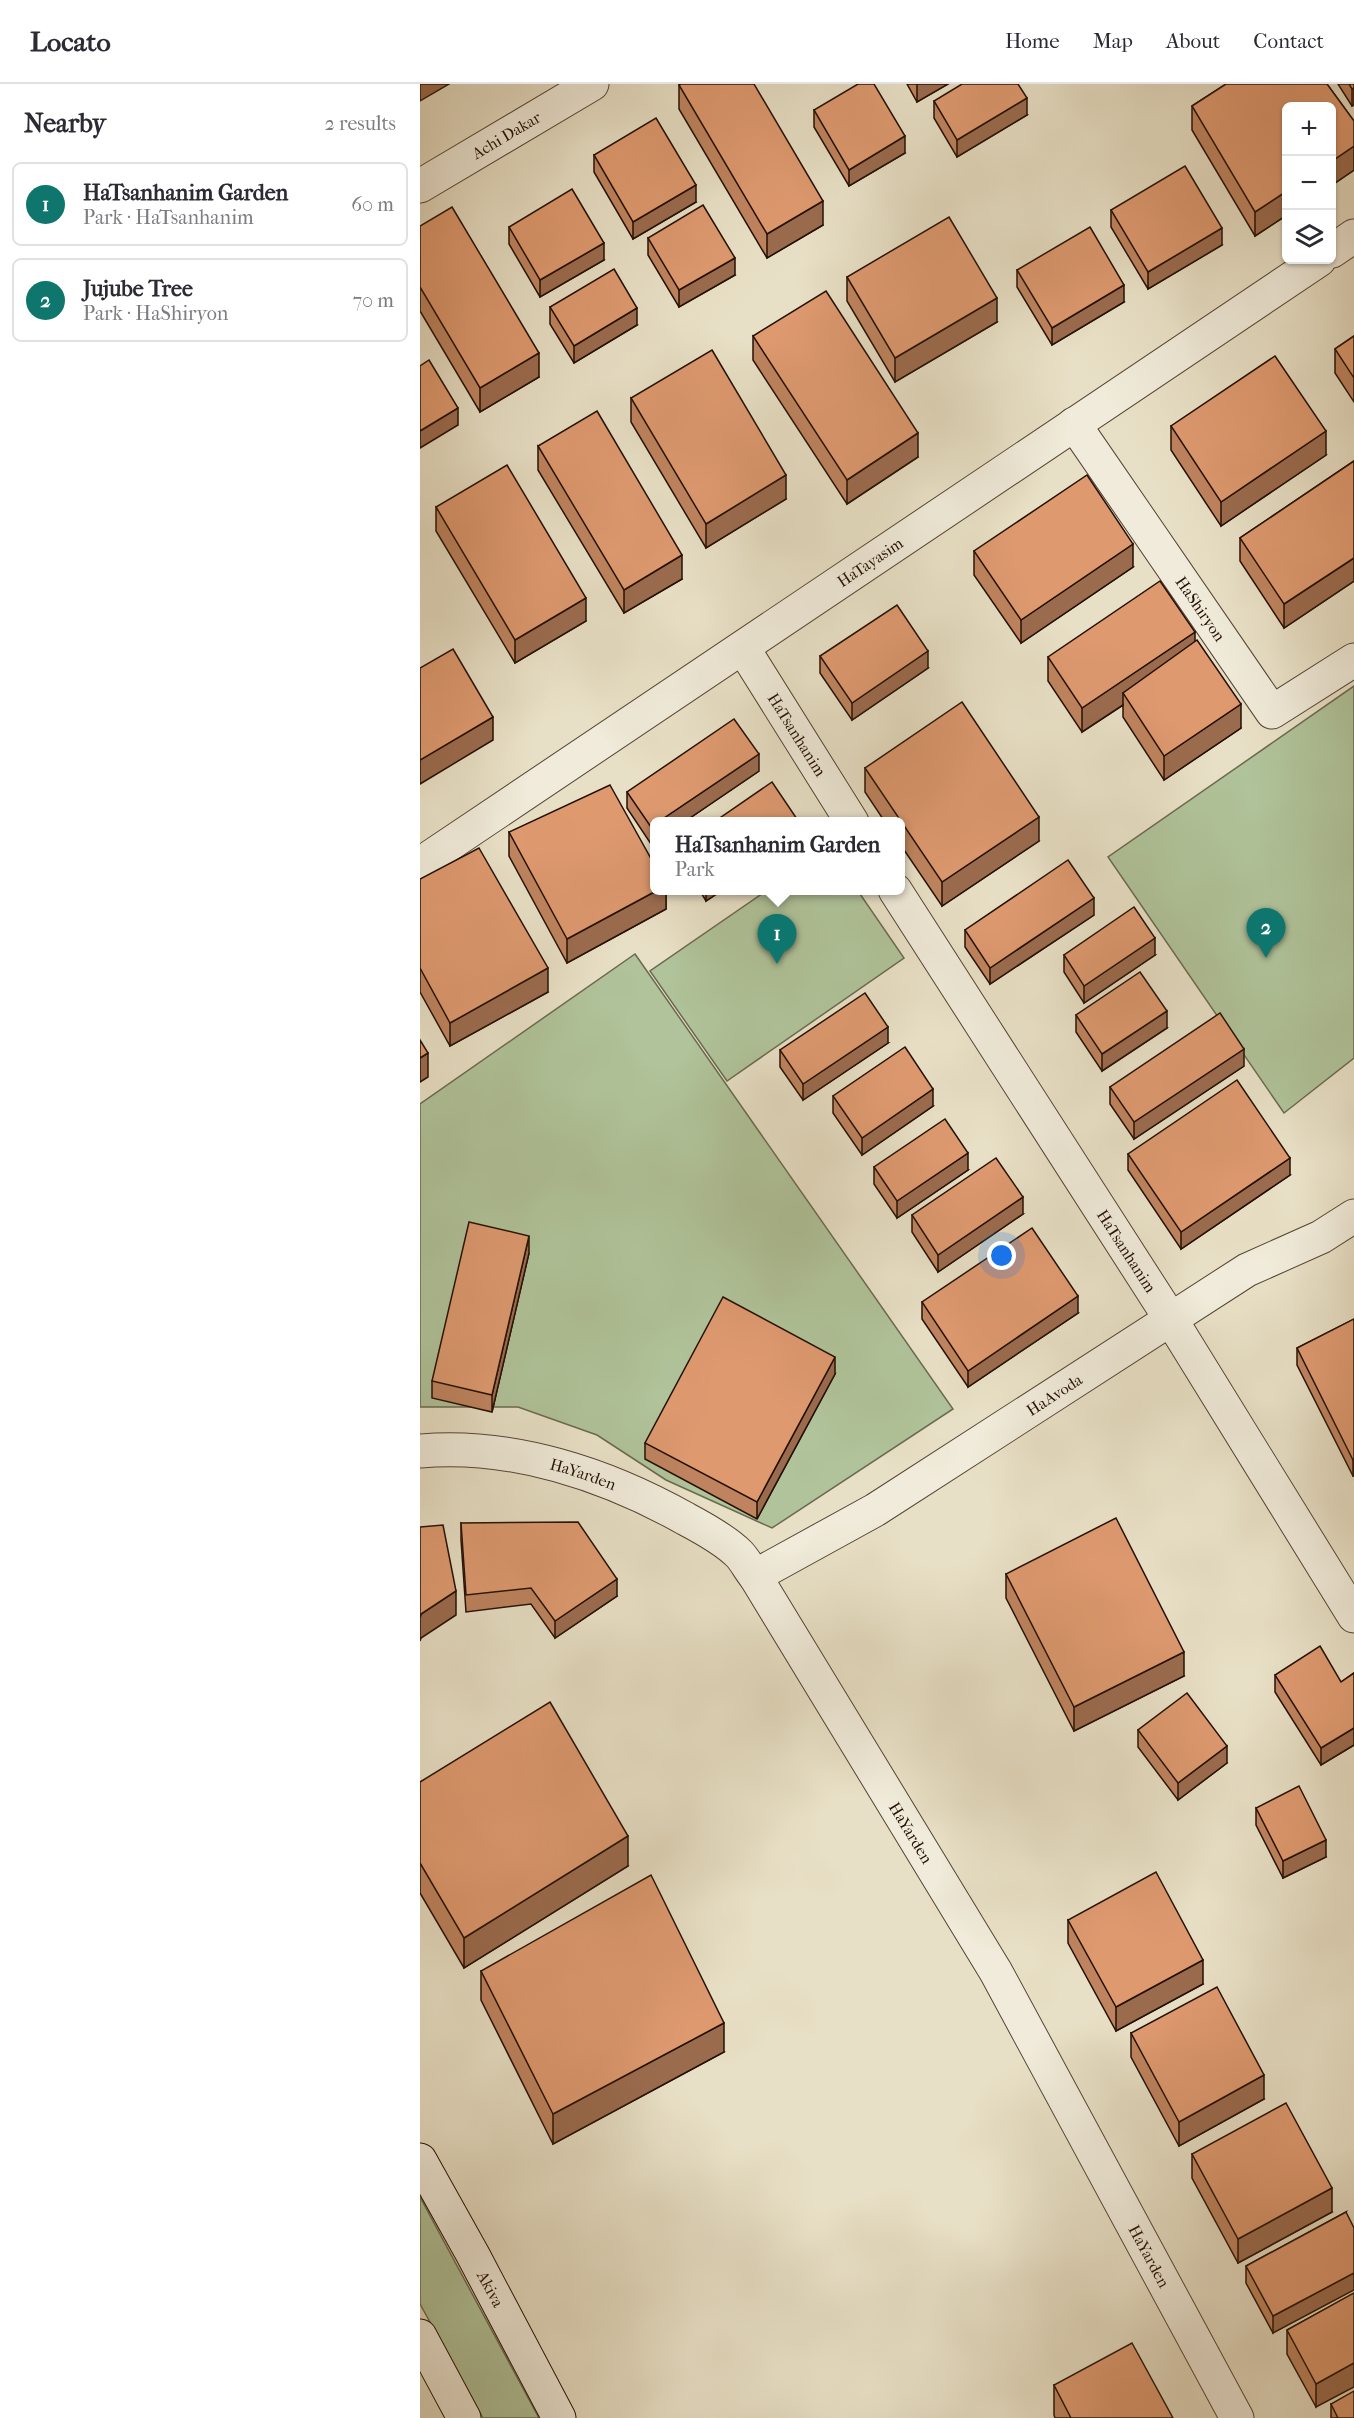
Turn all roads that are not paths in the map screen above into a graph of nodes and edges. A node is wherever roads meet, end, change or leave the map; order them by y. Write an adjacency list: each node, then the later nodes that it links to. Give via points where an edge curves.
1 (592, 84): 2 (street, Achi Dakar)
2 (420, 186)
3 (1354, 236): 4 (street)
4 (1336, 248)
5 (1313, 264): 6 (street, HaTayasim)
6 (1074, 424): 7 (street, HaTayasim); 8 (street, HaShiryon, via 1272,712)
7 (743, 648): 9 (street, HaTsanhanim); 10 (street, HaTayasim)
8 (1354, 660)
9 (849, 817)
10 (420, 864)
11 (898, 895): 13 (street, HaTsanhanim)
12 (1354, 1216): 13 (street, HaAvoda, via 1247,1270)
13 (1170, 1318): 15 (street, HaAvoda, via 875,1510); 16 (street, HaTsanhanim)
14 (420, 1451): 15 (street, HaYarden, via 448,1449 517,1456 590,1474 658,1503 703,1528 738,1553)
15 (755, 1576): 21 (street, HaYarden, via 996,1972)
16 (1354, 1616)
17 (420, 2160): 20 (street, Akiva)
18 (420, 2336): 19 (street)
19 (464, 2418)
20 (559, 2418)
21 (1237, 2418)

